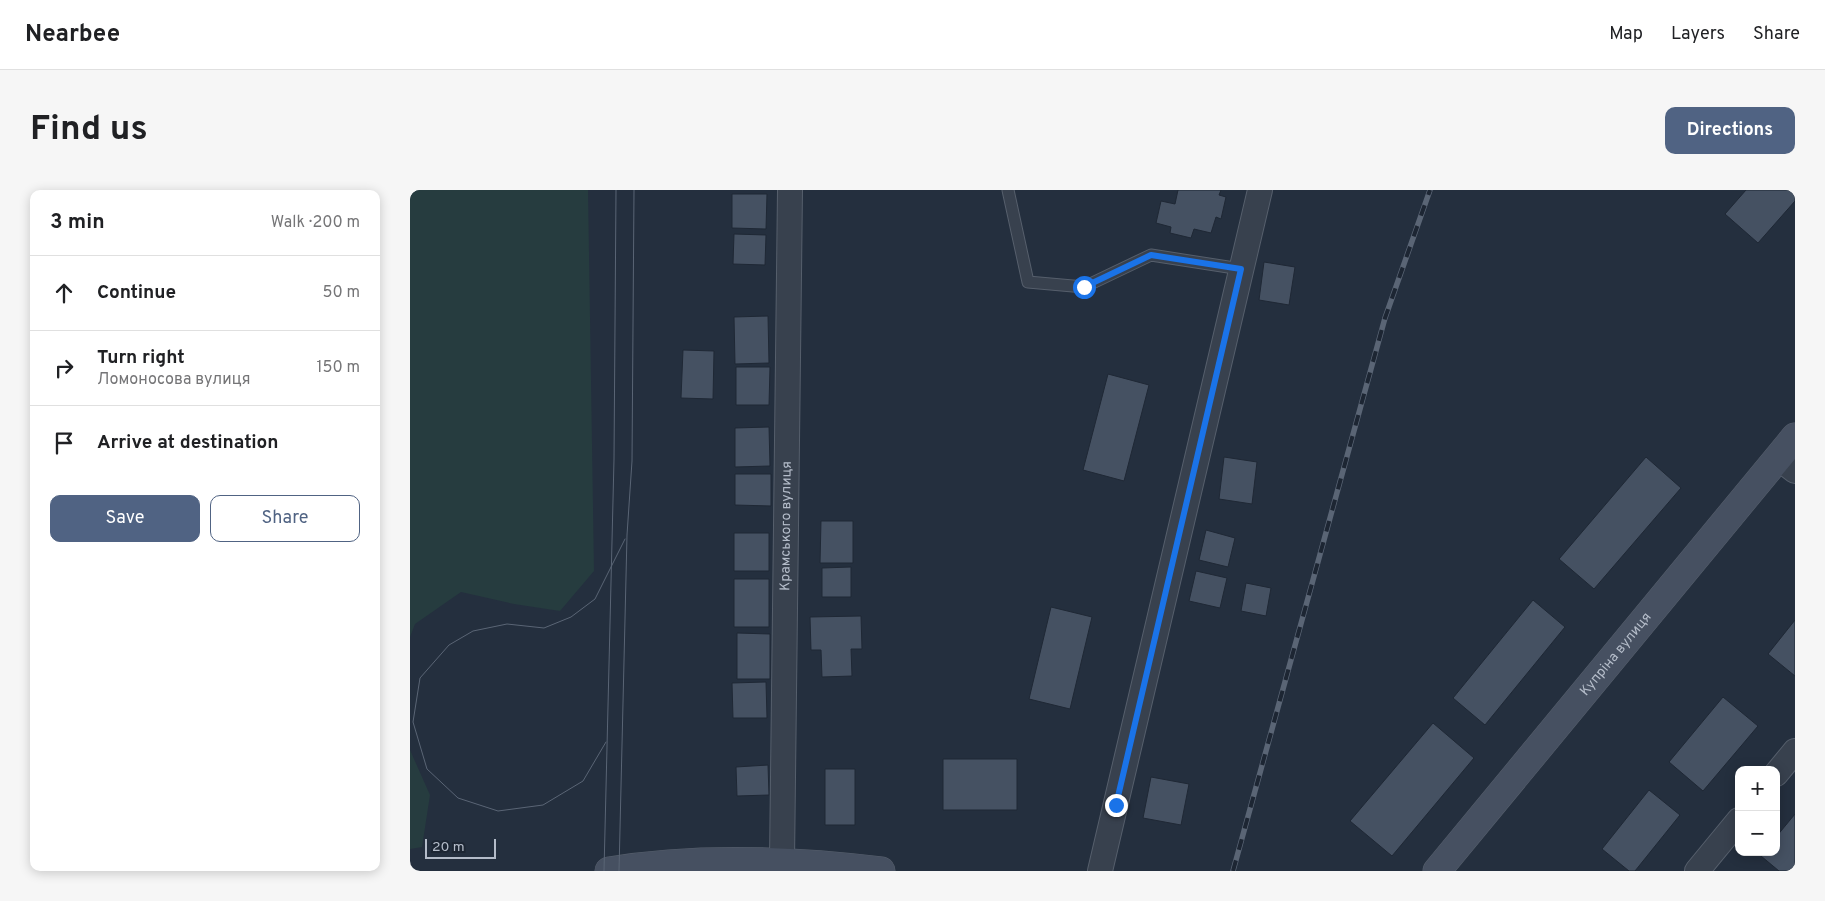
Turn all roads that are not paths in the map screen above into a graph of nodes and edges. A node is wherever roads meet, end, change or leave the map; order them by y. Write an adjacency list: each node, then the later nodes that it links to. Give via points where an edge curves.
1 (790, 190): 10 (street, Крамського вулиця)
2 (1008, 190): 4 (lane, via 1028,282 1084,287 1151,255)
3 (1260, 190): 4 (street)
4 (1241, 269): 13 (street)
5 (1795, 437): 6 (main road, Купріна вулиця)
6 (1786, 465): 14 (main road, Купріна вулиця)
7 (1795, 750): 8 (street)
8 (1780, 769)
9 (1735, 825): 15 (street)
10 (782, 861): 11 (main road, via 704,861); 12 (main road)
11 (609, 871)
12 (881, 871)
13 (1100, 871)
14 (1437, 871)
15 (1698, 871)

